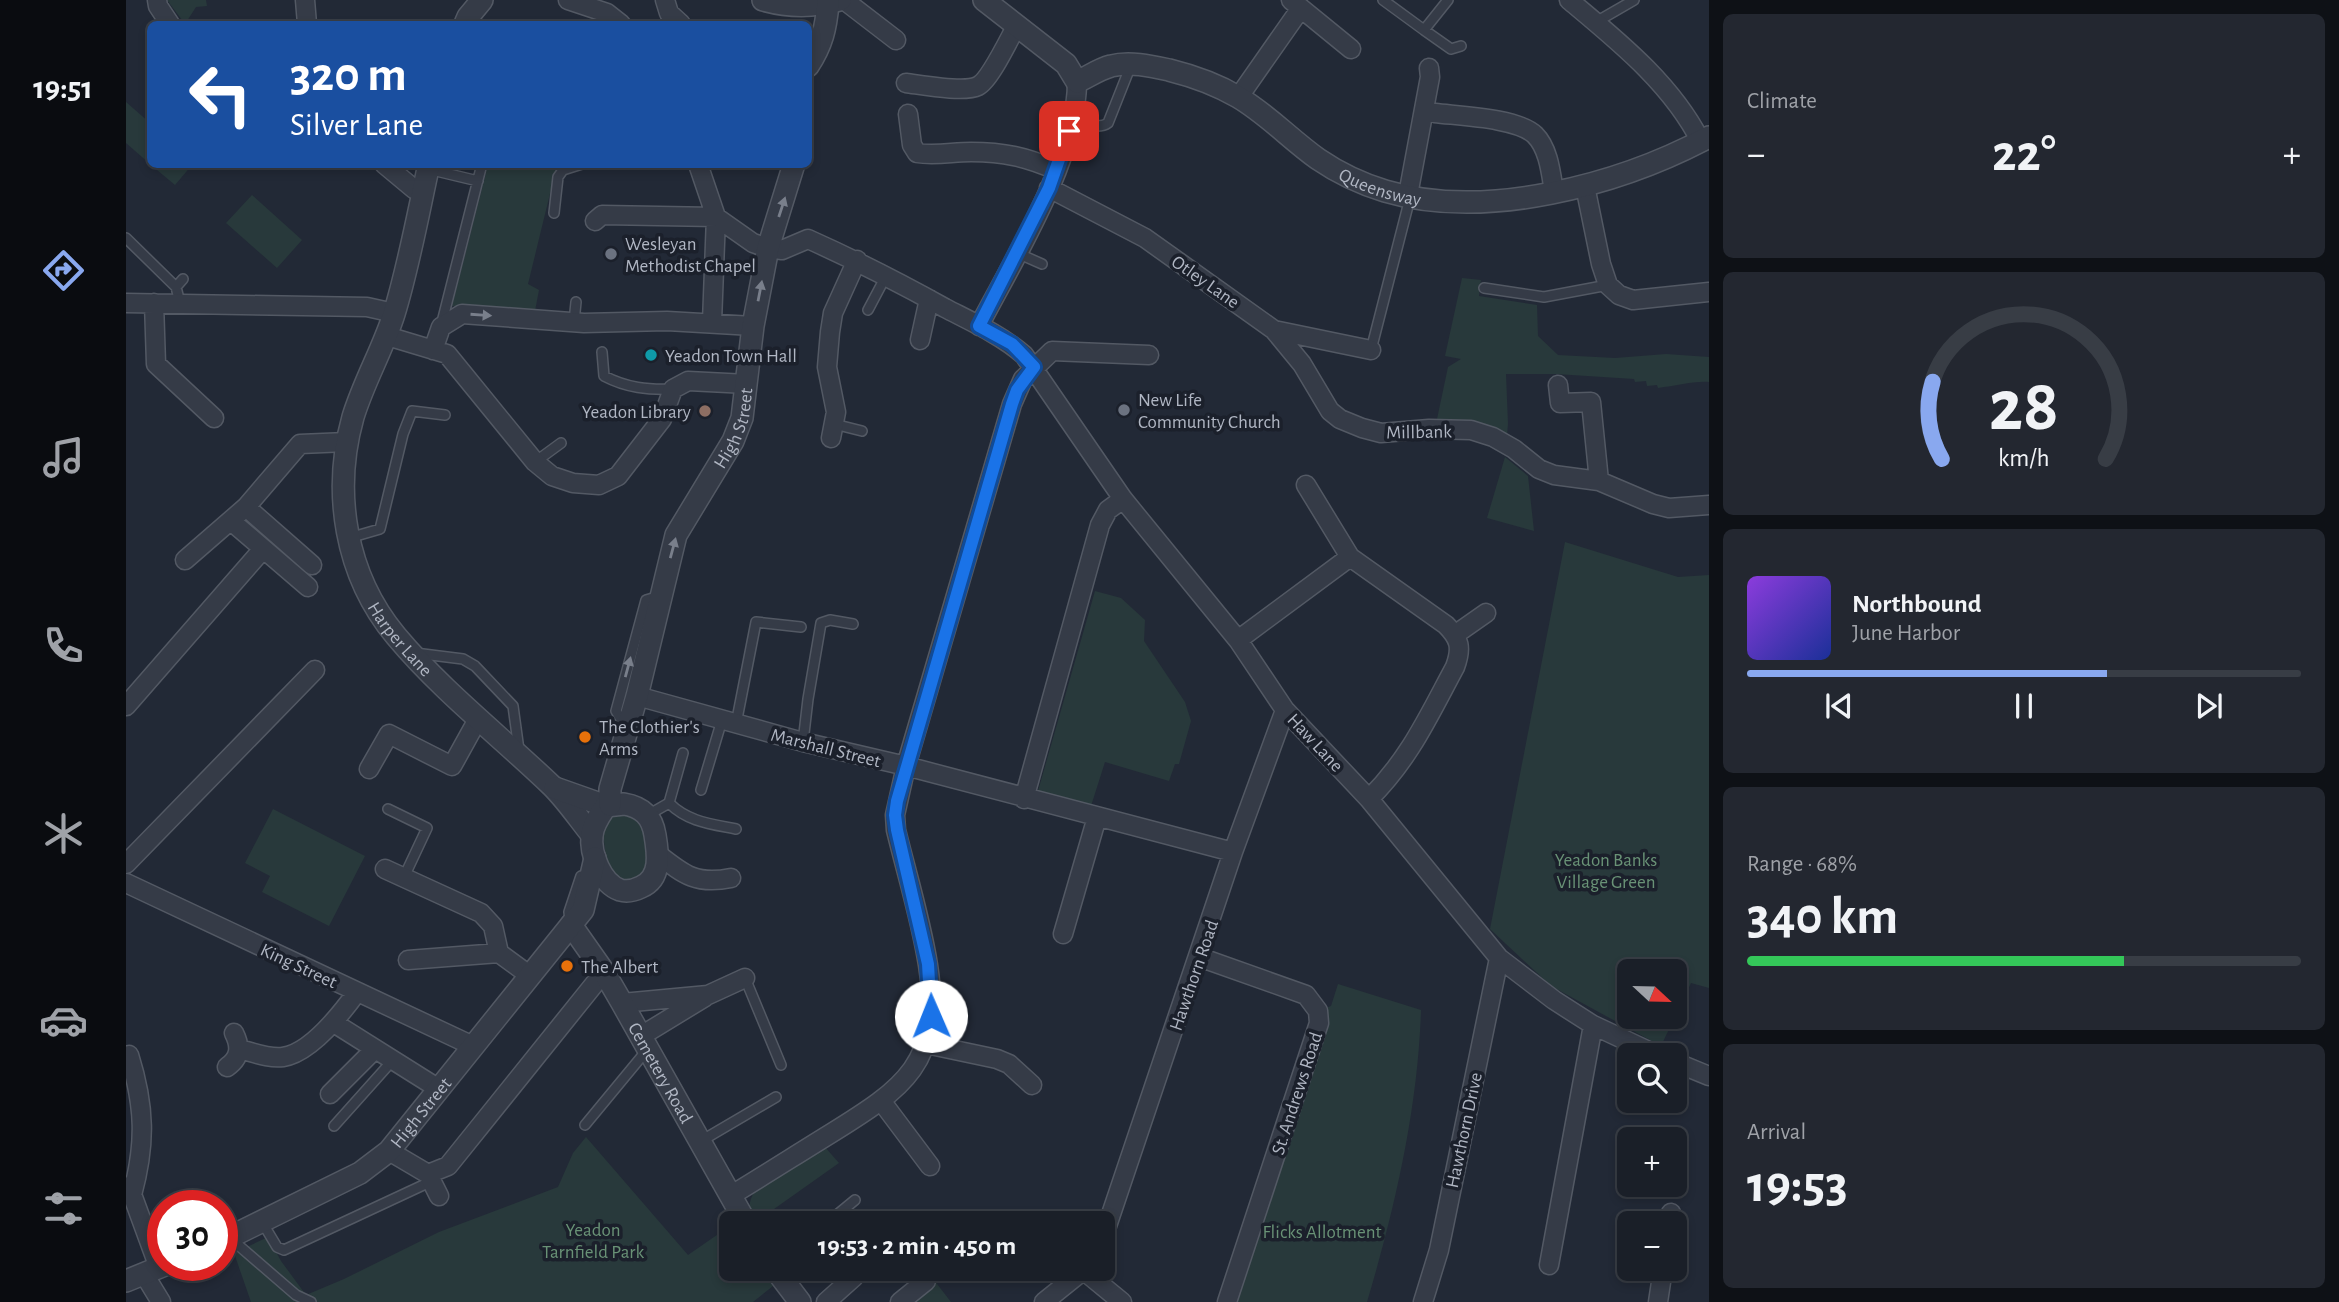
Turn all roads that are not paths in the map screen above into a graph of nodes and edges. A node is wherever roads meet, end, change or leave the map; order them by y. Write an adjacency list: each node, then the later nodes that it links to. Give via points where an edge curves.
1 (157, 0): 14 (street)
2 (305, 0): 15 (street)
3 (482, 0): 16 (street)
4 (568, 0): 17 (street)
5 (665, 0): 18 (street)
6 (762, 0): 12 (street, via 801,6)
7 (984, 0): 20 (street)
8 (1383, 0): 21 (lane)
9 (1448, 0): 21 (lane)
10 (1569, 0): 19 (street)
11 (1634, 0): 19 (lane)
12 (838, 1): 22 (street); 25 (street)
13 (1296, 4): 24 (street); 30 (street)
14 (168, 21)
15 (307, 21)
16 (466, 21)
17 (617, 21)
18 (678, 21)
19 (1595, 22): 34 (street, via 1668,90)
20 (1017, 25): 28 (street, via 1066,64); 29 (street, via 978,86 956,89)
21 (1424, 30): 23 (lane, via 1451,49)
22 (896, 40)
23 (1461, 47)
24 (1351, 49)
25 (812, 60)
26 (1131, 65): 28 (street, Queensway, via 1111,66); 30 (street, Queensway, via 1190,75); 33 (lane, via 1105,126)
27 (1429, 68): 48 (street)
28 (1077, 82): 33 (street)
29 (906, 83)
30 (1238, 98): 48 (street, Queensway, via 1319,160 1385,191)
31 (1434, 113): 47 (street, via 1506,121 1535,135 1546,156)
32 (908, 114): 42 (street, via 917,153 994,152 1027,157)
33 (1071, 121): 42 (street)
34 (1705, 139): 44 (street, Queensway)
35 (389, 168): 46 (street, via 414,189)
36 (429, 168): 46 (street, Harper Lane)
37 (432, 168): 43 (lane)
38 (481, 168): 43 (lane)
39 (569, 168): 49 (lane, via 558,177)
40 (699, 168): 50 (street)
41 (793, 168): 53 (street, High Street, one-way to 41)
42 (1056, 170): 45 (street)
43 (478, 181): 73 (lane)
44 (1585, 186): 47 (street, Queensway); 59 (street)
45 (1049, 188): 54 (street); 74 (street, Otley Lane, via 1145,238)
46 (424, 191): 68 (street, Harper Lane)
47 (1554, 192): 48 (street, Queensway, via 1475,201)
48 (1409, 196): 77 (lane)
49 (554, 213)
50 (716, 217): 51 (street, via 602,215); 53 (street, via 752,243); 70 (street)
51 (595, 221)
52 (126, 238): 62 (lane)
53 (768, 248): 55 (street, Haw Lane, via 782,250 808,239); 71 (street, High Street, one-way to 53)
54 (1017, 253): 56 (lane); 72 (street)
55 (857, 260): 57 (street, Haw Lane); 87 (street, via 833,313 830,332 827,367 836,412)
56 (1042, 264)
57 (886, 276): 63 (street, Haw Lane); 67 (lane)
58 (183, 279): 62 (lane)
59 (1608, 285): 60 (lane, via 1544,297); 61 (street, via 1633,300)
60 (1484, 288)
61 (1709, 292)
62 (178, 295): 65 (street); 68 (street, via 367,307)
63 (929, 299): 72 (street, Haw Lane); 76 (street)
64 (126, 303): 65 (street)
65 (154, 303): 86 (street, via 156,364)
66 (576, 303): 69 (lane)
67 (868, 310)
68 (394, 313): 75 (street, Harper Lane)
69 (574, 322): 70 (street); 73 (street, one-way to 69, via 462,314)
70 (712, 322): 71 (street)
71 (753, 326): 82 (street, High Street)
72 (979, 326): 81 (street, Haw Lane, via 1012,344)
73 (441, 327): 78 (street)
74 (1274, 330): 77 (street, Otley Lane); 92 (street, Millbank, via 1340,419 1381,433 1471,430 1514,449 1539,469)
75 (387, 336): 78 (street); 89 (street, Harper Lane)
76 (920, 340)
77 (1371, 349)
78 (433, 350): 91 (street, via 447,354)
79 (602, 352): 84 (lane, via 604,376 643,390)
80 (1149, 355): 81 (street, via 1052,351)
81 (1034, 367): 94 (street, Haw Lane); 121 (street, via 1012,404)
82 (747, 384): 84 (street, via 688,381); 104 (street, High Street, one-way to 82, via 676,535 733,441)
83 (1558, 385): 92 (street, via 1559,403 1591,402)
84 (673, 389): 91 (street, via 663,419 618,476 599,485 572,483)
85 (445, 415): 98 (lane, via 412,411 380,529)
86 (214, 418)
87 (833, 431): 88 (lane)
88 (862, 431)
89 (347, 442): 96 (street, via 300,443); 98 (street, Harper Lane, via 342,490)
90 (561, 443): 91 (lane)
91 (535, 462)
92 (1599, 481): 95 (street, Millbank, via 1669,508)
93 (1306, 485): 100 (street)
94 (1123, 499): 109 (street, Haw Lane); 125 (street, via 1108,510 1100,525)
95 (1709, 505)
96 (246, 507): 97 (street); 102 (street)
97 (231, 521): 99 (street); 101 (street)
98 (347, 539): 110 (street, Harper Lane, via 366,590)
99 (263, 549): 103 (street); 113 (street)
100 (1350, 557): 108 (street); 109 (street)
101 (185, 560)
102 (312, 565)
103 (309, 587)
104 (661, 596): 112 (street, High Street); 117 (lane, High Street, one-way to 104, via 616,711 646,600)
105 (1486, 613): 108 (street)
106 (852, 624): 118 (lane, via 821,622)
107 (801, 627): 116 (lane, via 756,622)
108 (1456, 634): 126 (street, via 1460,652 1455,667 1410,751)
109 (1238, 640): 114 (street, Haw Lane)
110 (410, 652): 115 (street, Harper Lane); 120 (lane, via 463,659 475,666 513,706)
111 (315, 670): 136 (street)
112 (637, 696): 116 (street, Marshall Street); 117 (street, High Street)
113 (126, 706)
114 (1285, 710): 126 (street, Haw Lane); 134 (street, Hawthorn Road)
115 (478, 719): 120 (street, Harper Lane); 122 (street, via 452,766 389,734)
116 (729, 722): 118 (street, Marshall Street); 124 (lane)
117 (627, 731): 128 (street, High Street)
118 (803, 742): 121 (street, Marshall Street)
119 (683, 753): 127 (lane)
120 (519, 757): 123 (street, Harper Lane)
121 (906, 766): 125 (street, Marshall Street); 159 (street, via 895,815 928,964 931,1016)
122 (369, 769)
123 (554, 788): 128 (street, Harper Lane); 133 (street, Harper Lane)
124 (701, 790)
125 (1024, 799): 131 (street, Marshall Street)
126 (1369, 799): 147 (street, Haw Lane)
127 (669, 803): 130 (lane); 132 (lane, via 691,820)
128 (608, 805): 130 (street, via 636,806); 133 (street, High Street, via 597,819)
129 (388, 809): 139 (lane, via 427,828)
130 (648, 815): 135 (street)
131 (1097, 817): 134 (street, Marshall Street); 144 (street)
132 (736, 829)
133 (593, 845): 142 (street, via 602,875 619,890); 143 (street, High Street)
134 (1233, 852): 146 (street, Hawthorn Road)
135 (659, 855): 138 (street); 142 (street, via 656,872)
136 (126, 864)
137 (385, 869): 139 (street)
138 (685, 875): 140 (street, via 701,880); 142 (street)
139 (404, 877): 145 (street, via 488,918)
140 (731, 878)
141 (126, 883): 152 (street, King Street)
142 (636, 888): 143 (street, High Street)
143 (577, 918): 149 (street, Cemetery Road); 150 (street, High Street)
144 (1063, 934)
145 (499, 953): 148 (street); 150 (street)
146 (1199, 957): 185 (street, Hawthorn Road); 205 (street, St. Andrews Road, via 1297,990 1318,1011 1319,1023)
147 (1499, 958): 156 (street, Haw Lane); 206 (street, Hawthorn Drive)
148 (408, 960)
149 (604, 972): 154 (street, Cemetery Road); 179 (street)
150 (529, 975): 160 (street, High Street)
151 (745, 978): 153 (street); 164 (lane)
152 (357, 992): 155 (street); 160 (street, King Street)
153 (708, 995): 154 (street); 157 (street)
154 (622, 1003): 157 (street, Cemetery Road)
155 (334, 1023): 161 (street); 165 (street, via 295,1054 281,1058 236,1041 236,1058)
156 (1593, 1025): 158 (street, Haw Lane); 189 (street)
157 (645, 1042): 173 (lane); 175 (street, Cemetery Road)
158 (1631, 1043)
159 (926, 1044): 168 (street, via 997,1059); 172 (street, via 905,1081)
160 (473, 1046): 169 (street, High Street)
161 (375, 1049): 163 (street); 170 (street)
162 (129, 1055): 180 (street, via 139,1089 142,1127 141,1163)
163 (393, 1060): 169 (street); 174 (lane)
164 (781, 1065)
165 (227, 1067)
166 (1687, 1067): 167 (street)
167 (1709, 1076)
168 (1032, 1085)
169 (439, 1089): 176 (street, High Street)
170 (330, 1094)
171 (776, 1097): 175 (lane)
172 (882, 1102): 177 (street); 181 (street)
173 (585, 1125)
174 (334, 1126)
175 (700, 1142): 181 (street, Cemetery Road)
176 (389, 1151): 179 (street); 186 (street, High Street, via 360,1173)
177 (930, 1166)
178 (126, 1177): 180 (street)
179 (433, 1184): 186 (lane, via 285,1250 277,1247)
180 (132, 1195): 190 (street)
181 (730, 1196): 183 (street, Cemetery Road)
182 (855, 1200): 184 (lane)
183 (739, 1211)
184 (842, 1211)
185 (1112, 1211)
186 (262, 1222): 187 (street, High Street)
187 (238, 1234)
188 (238, 1249): 199 (lane)
189 (1549, 1265)
190 (147, 1267)
191 (152, 1281): 198 (street)
192 (784, 1281): 200 (street)
193 (850, 1281): 201 (street)
194 (926, 1281): 202 (street)
195 (1071, 1281): 203 (street)
196 (1097, 1281): 204 (street)
197 (1661, 1281): 207 (street)
198 (161, 1302)
199 (311, 1302)
200 (800, 1302)
201 (826, 1302)
202 (900, 1302)
203 (1045, 1302)
204 (1122, 1302)
205 (1227, 1302)
206 (1423, 1302)
207 (1658, 1302)

